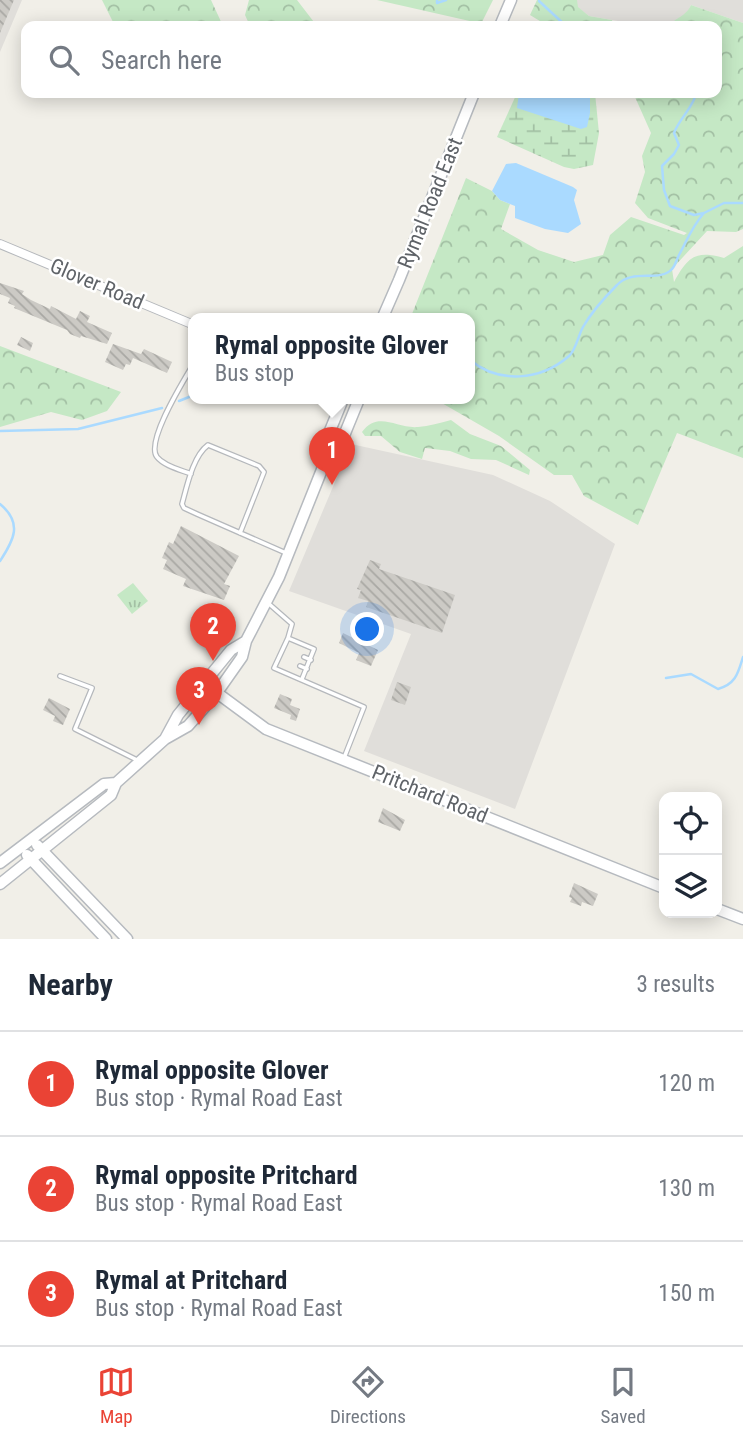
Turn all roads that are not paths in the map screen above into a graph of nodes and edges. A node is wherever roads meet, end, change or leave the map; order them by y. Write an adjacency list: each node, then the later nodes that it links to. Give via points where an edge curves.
1 (511, 0): 2 (main road)
2 (502, 21)
3 (472, 98): 5 (main road, Rymal Road East)
4 (0, 244): 6 (street, Glover Road)
5 (386, 313)
6 (188, 322)
7 (188, 373): 11 (lane, via 153,444 154,455 162,462)
8 (341, 404): 10 (main road, via 327,438)
9 (357, 404): 10 (main road, via 341,443)
10 (325, 462): 13 (main road)
11 (191, 474): 12 (lane, via 184,508); 12 (lane, via 208,445 264,472)
12 (240, 533): 13 (lane)
13 (288, 554): 14 (main road)
14 (267, 602): 15 (lane, via 292,624); 16 (main road)
15 (288, 638): 17 (lane); 22 (lane, via 314,649)
16 (246, 641): 27 (main road, via 231,650); 28 (main road, via 242,657)
17 (283, 648): 18 (lane); 19 (lane)
18 (289, 651)
19 (278, 657): 21 (lane); 26 (lane, via 274,668)
20 (304, 657): 22 (lane)
21 (286, 660)
22 (311, 660): 24 (lane)
23 (300, 666): 24 (lane)
24 (307, 669): 26 (lane)
25 (60, 676): 31 (lane, via 92,688 75,729)
26 (302, 679): 30 (lane, via 364,707)
27 (205, 684): 28 (main road, Pritchard Road); 29 (main road, via 178,715)
28 (216, 694): 29 (main road, via 188,726); 30 (main road, Pritchard Road, via 266,729)
29 (165, 740): 31 (main road)
30 (344, 760): 39 (main road, Pritchard Road)
31 (141, 762): 32 (main road)
32 (116, 783): 33 (main road, via 104,784); 35 (main road, via 111,795)
33 (33, 840): 34 (main road); 35 (main road)
34 (20, 848): 36 (main road); 37 (main road)
35 (41, 850): 36 (main road); 43 (main road)
36 (31, 859): 38 (main road); 42 (main road)
37 (0, 863)
38 (0, 884)
39 (659, 886)
40 (722, 911): 41 (main road)
41 (743, 918)
42 (106, 939)
43 (127, 939)

